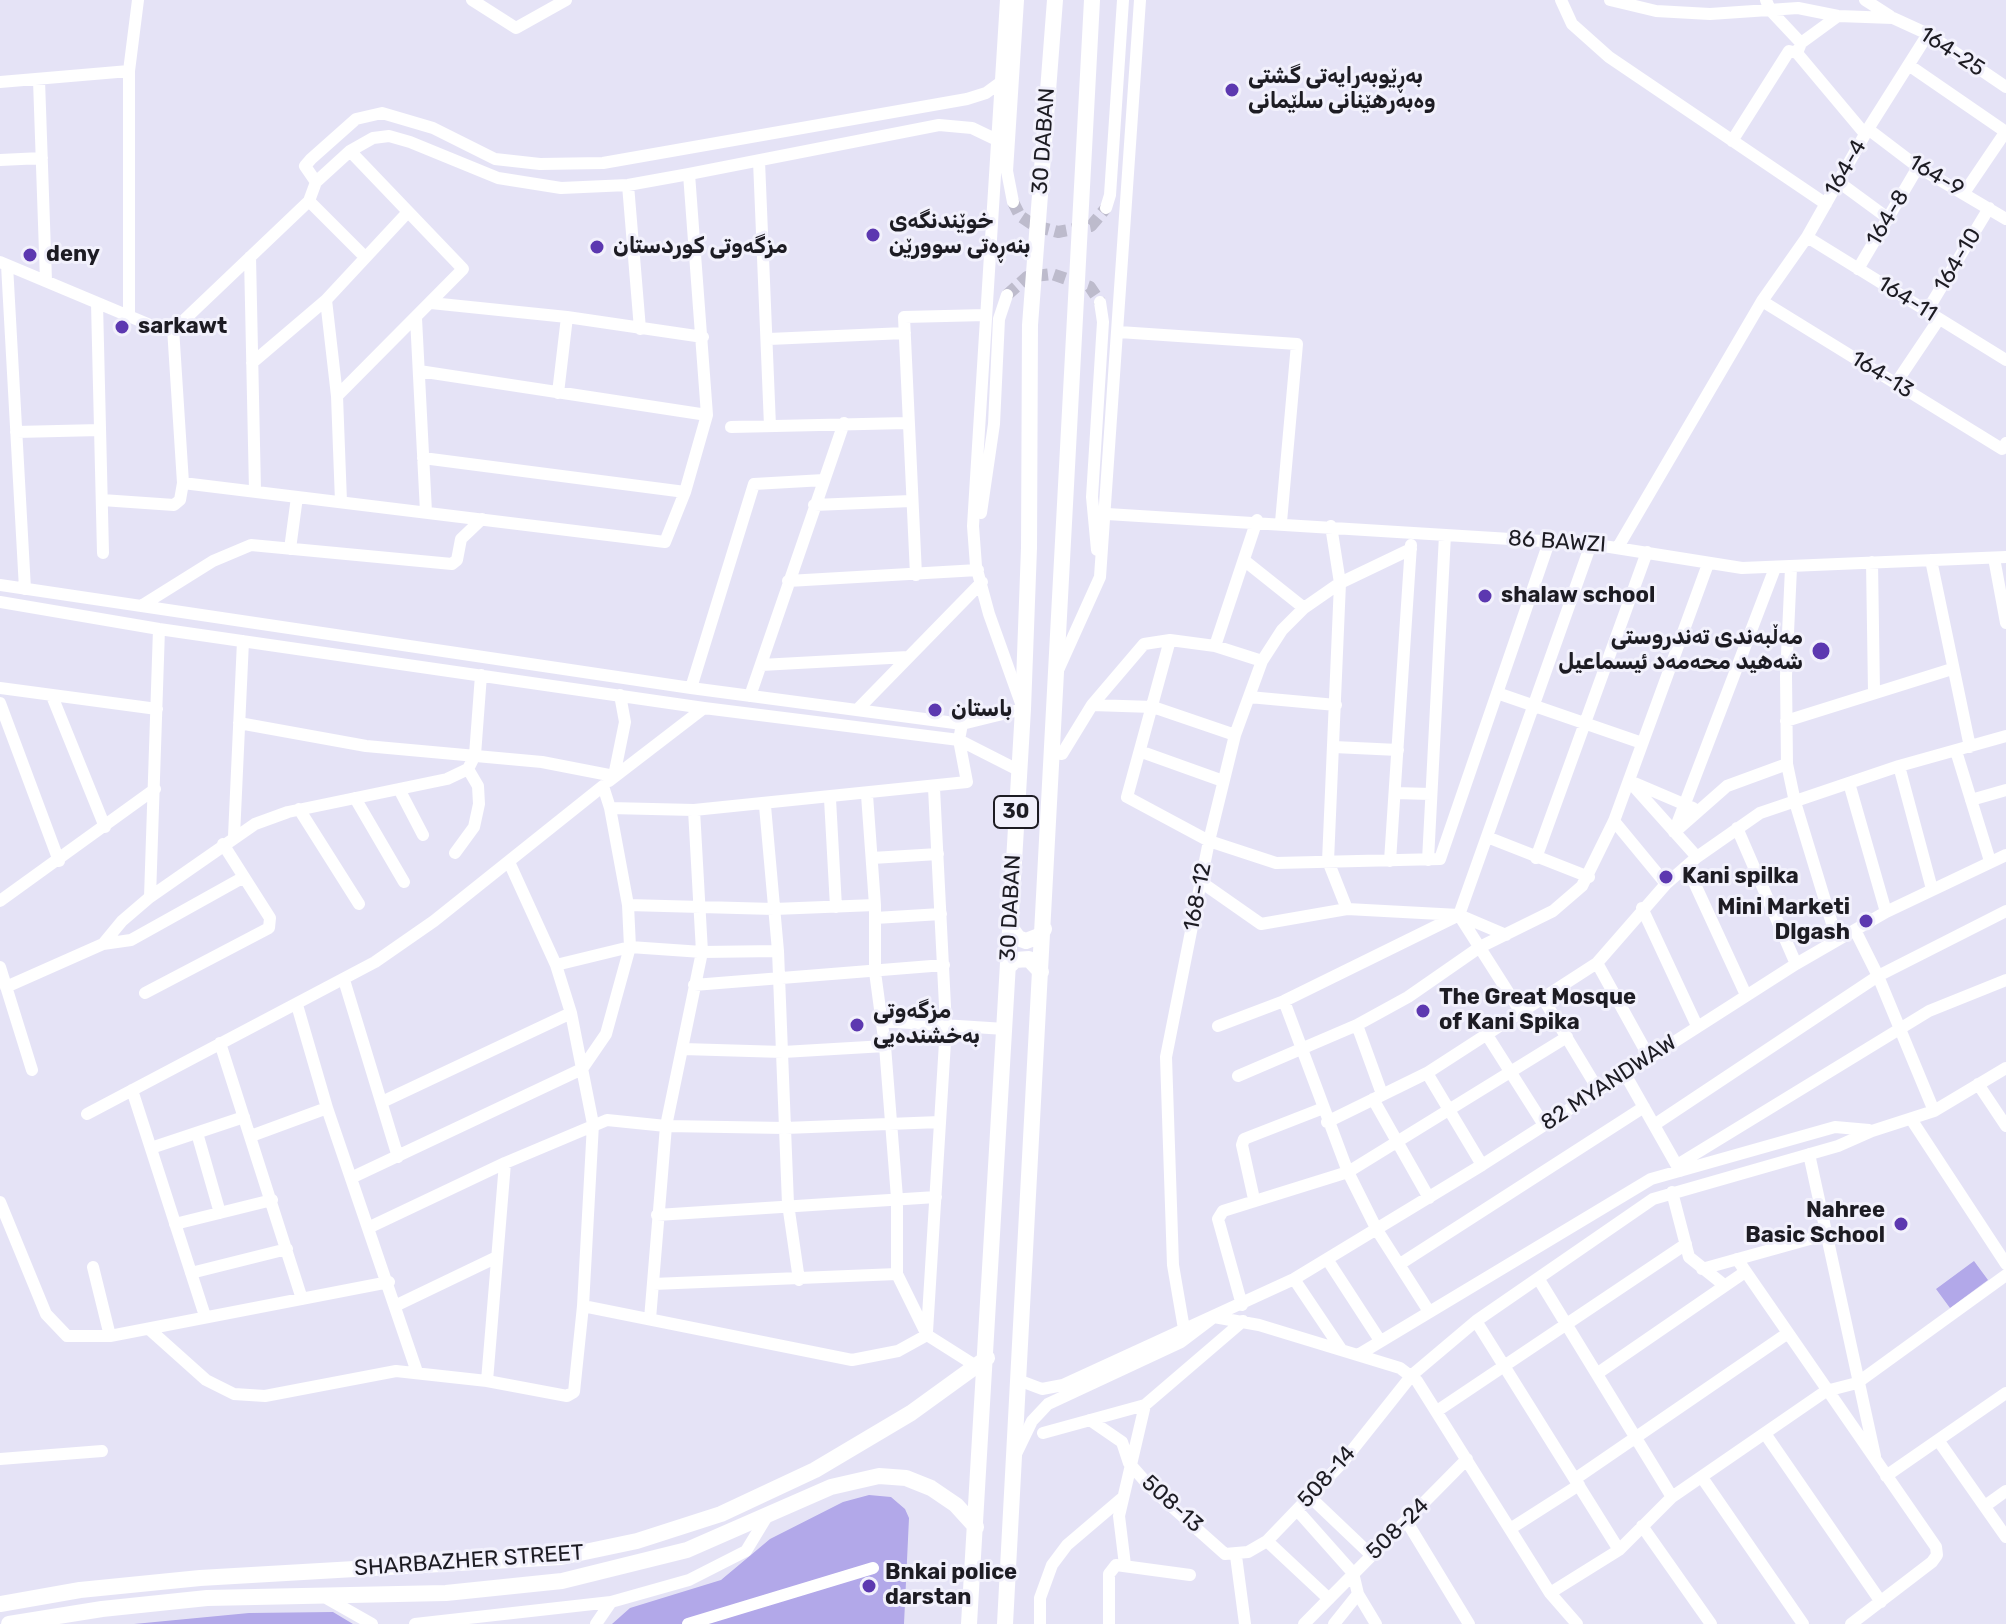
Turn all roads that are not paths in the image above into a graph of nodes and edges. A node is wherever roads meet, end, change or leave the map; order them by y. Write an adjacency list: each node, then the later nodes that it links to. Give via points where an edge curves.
1 (138, 0): 19 (street)
2 (472, 0): 3 (street, via 516,28)
3 (566, 0)
4 (1006, 0): 22 (street)
5 (1018, 0): 43 (street, via 1007,171)
6 (1055, 0): 161 (main road, 30 DABAN / 30, via 1030,325)
7 (1092, 0): 144 (main road, 30 DABAN / 30)
8 (1123, 0): 45 (street)
9 (1140, 0): 70 (street)
10 (1561, 0): 28 (street, via 1572,24 1602,52)
11 (1610, 0): 13 (street, 164-25, via 1656,11 1710,14)
12 (1865, 0): 15 (street)
13 (1768, 5): 14 (street, 164-25); 17 (street, 164-9)
14 (1838, 16): 15 (street, 164-25); 17 (street)
15 (1893, 18): 16 (street, 164-25)
16 (1928, 34): 18 (street, 164-4); 23 (street, 164-25)
17 (1799, 48): 25 (street, 164-9); 28 (street, via 1789,51)
18 (1910, 66): 25 (street, 164-4); 26 (street)
19 (129, 71): 20 (street); 64 (street)
20 (39, 80): 21 (street); 32 (street)
21 (0, 82)
22 (1001, 82): 24 (street, via 967,99); 27 (street)
23 (2006, 87)
24 (834, 123): 29 (street); 31 (street, via 603,163 540,164)
25 (1867, 132): 35 (street, 164-9); 39 (street, 164-4)
26 (2006, 132): 41 (street)
27 (997, 140): 29 (street, via 972,128 939,125); 63 (street)
28 (1732, 141): 44 (street)
29 (837, 146): 34 (street)
30 (350, 151): 36 (street, via 389,136); 38 (street); 47 (street)
31 (481, 153): 36 (street); 38 (street, via 433,128 382,113 356,119 311,159 305,166)
32 (42, 158): 33 (street); 55 (street)
33 (0, 160)
34 (759, 161): 37 (street); 73 (street)
35 (1918, 167): 41 (street, 164-9); 48 (street, 164-8)
36 (476, 171): 40 (street, via 561,188)
37 (689, 174): 40 (street); 72 (street)
38 (316, 182): 42 (street)
39 (1840, 183): 44 (street, 164-4); 48 (street)
40 (628, 185): 69 (street)
41 (1964, 193): 46 (street, 164-9)
42 (309, 201): 51 (street); 52 (street)
43 (1013, 202)
44 (1826, 204): 50 (street, 164-4)
45 (1106, 208)
46 (1989, 208): 49 (street, 164-9); 62 (street, 164-10)
47 (407, 213): 52 (street); 61 (street, via 463,269)
48 (1889, 219): 54 (street, 164-8)
49 (2006, 219)
50 (1807, 237): 54 (street, 164-11); 58 (street, 164-4)
51 (250, 257): 68 (street); 75 (street)
52 (365, 257): 57 (street)
53 (3, 264): 55 (street); 80 (street)
54 (1858, 269): 62 (street, 164-11)
55 (46, 281): 60 (street)
56 (1007, 295): 113 (street, via 999,319 994,424)
57 (326, 300): 75 (street); 79 (street)
58 (1762, 301): 77 (street, 164-13); 110 (street, 164-4)
59 (1100, 302): 125 (street, via 1092,497)
60 (97, 303): 64 (street); 87 (street)
61 (431, 303): 65 (street); 66 (street)
62 (1927, 311): 67 (street, 164-11)
63 (986, 315): 71 (street, via 904,317); 113 (street)
64 (129, 316): 68 (street, via 162,330)
65 (567, 317): 69 (street); 78 (street)
66 (416, 318): 76 (street); 79 (street)
67 (1939, 319): 74 (street, 164-11); 77 (street)
68 (173, 328): 92 (street)
69 (640, 329): 72 (street)
70 (1119, 332): 101 (street); 104 (street, via 1297,344)
71 (905, 333): 73 (street); 84 (street)
72 (703, 337): 82 (street)
73 (769, 339): 85 (street)
74 (2003, 353)
75 (252, 363): 93 (street)
76 (419, 371): 78 (street); 90 (street)
77 (1896, 383): 89 (street, 164-13)
78 (558, 393): 82 (street)
79 (337, 396): 98 (street)
80 (14, 401): 81 (street); 88 (street)
81 (0, 402)
82 (707, 415): 94 (street)
83 (844, 423): 84 (street); 85 (street); 91 (street)
84 (907, 423): 97 (street)
85 (770, 426): 86 (street)
86 (731, 427)
87 (100, 430): 88 (street); 96 (street)
88 (16, 432): 129 (street)
89 (2004, 446)
90 (423, 458): 94 (street); 100 (street)
91 (824, 480): 99 (street); 147 (street, via 754,484)
92 (183, 483): 93 (street); 96 (street, via 174,505)
93 (255, 491): 95 (street)
94 (685, 492): 102 (street, via 665,542)
95 (297, 497): 98 (street); 111 (street)
96 (102, 500): 115 (street)
97 (911, 501): 99 (street); 123 (street)
98 (341, 502): 100 (street)
99 (814, 505): 126 (street)
100 (426, 512): 102 (street)
101 (1107, 514): 103 (street, 86 BAWZI); 125 (street)
102 (482, 519): 111 (street, via 461,539 452,564)
103 (1257, 520): 104 (street, 86 BAWZI); 118 (street)
104 (1281, 522): 105 (street, 86 BAWZI)
105 (1331, 526): 106 (street, 86 BAWZI); 127 (street)
106 (1412, 533): 107 (street, 86 BAWZI); 112 (street)
107 (1445, 535): 108 (street, 86 BAWZI); 192 (street)
108 (1549, 542): 109 (street, 86 BAWZI); 149 (street)
109 (1591, 544): 110 (street, 86 BAWZI); 157 (street)
110 (1618, 547): 114 (street, 86 BAWZI)
111 (290, 549): 131 (street, via 236,549)
112 (1411, 549): 127 (street, 168-12); 173 (street)
113 (975, 551): 124 (street)
114 (1647, 552): 120 (street, 86 BAWZI); 166 (street)
115 (103, 553)
116 (2000, 558): 117 (street, 86 BAWZI); 133 (street)
117 (1931, 560): 119 (street, 86 BAWZI); 143 (street)
118 (1245, 561): 132 (street); 138 (street)
119 (1872, 562): 122 (street, 86 BAWZI); 148 (street)
120 (1708, 564): 121 (street, 86 BAWZI); 170 (street)
121 (1775, 568): 122 (street, 86 BAWZI); 199 (street)
122 (1791, 568): 163 (street)
123 (916, 575): 124 (street); 126 (street)
124 (980, 576): 140 (street); 161 (street)
125 (1100, 577): 144 (street)
126 (788, 581): 142 (street)
127 (1340, 583): 132 (street, 168-12); 156 (street)
128 (0, 585): 129 (street)
129 (25, 589): 131 (street)
130 (0, 602): 134 (street)
131 (141, 606): 135 (street)
132 (1304, 608): 141 (street, 168-12)
133 (2006, 623)
134 (159, 629): 137 (street); 160 (street)
135 (347, 637): 139 (street); 147 (street)
136 (1170, 640): 138 (street); 155 (street, via 1144,644); 158 (street)
137 (243, 641): 139 (street); 164 (street)
138 (1215, 646): 141 (street)
139 (346, 655): 145 (street)
140 (908, 657): 142 (street); 162 (street)
141 (1262, 661): 153 (street, 168-12)
142 (761, 665): 152 (street)
143 (1952, 669): 148 (street); 172 (street)
144 (1058, 671): 176 (main road, 30 DABAN / 30)
145 (481, 675): 150 (street); 177 (street)
146 (0, 688): 151 (street)
147 (691, 688): 152 (street)
148 (1874, 692): 163 (street)
149 (1497, 693): 157 (street); 217 (street, via 1440,859)
150 (620, 695): 159 (street); 182 (street, via 625,722)
151 (52, 696): 160 (street); 204 (street)
152 (750, 696): 162 (street)
153 (1249, 697): 156 (street); 167 (street, 168-12)
154 (0, 703): 218 (street)
155 (1092, 705): 158 (street); 176 (street, via 1062,754)
156 (1336, 705): 171 (street)
157 (1533, 706): 166 (street); 208 (street)
158 (1153, 707): 167 (street); 175 (street)
159 (704, 708): 169 (street); 182 (street)
160 (157, 709): 188 (street)
161 (1023, 709): 165 (street); 181 (main road, 30 DABAN / 30)
162 (857, 710): 165 (street)
163 (1786, 721): 178 (street)
164 (239, 723): 177 (street, via 366,746); 209 (street)
165 (962, 724): 169 (street)
166 (1585, 724): 170 (street); 216 (street)
167 (1235, 735): 183 (street, 168-12)
168 (2006, 736): 172 (street)
169 (959, 740): 181 (street); 187 (street, via 967,782)
170 (1642, 743): 184 (street)
171 (1334, 747): 173 (street); 219 (street)
172 (1970, 747): 174 (street)
173 (1398, 750): 191 (street)
174 (1956, 751): 179 (street); 196 (street)
175 (1142, 752): 183 (street); 210 (street, via 1127,797)
176 (1053, 753): 246 (main road, 30 DABAN / 30)
177 (475, 755): 180 (street); 182 (street)
178 (1787, 764): 197 (street); 199 (street, via 1727,786)
179 (1899, 766): 185 (street); 229 (street)
180 (468, 769): 189 (street); 211 (street, via 478,786 479,804 474,827)
181 (1018, 770): 245 (main road, 30 DABAN / 30)
182 (614, 776): 186 (street)
183 (1223, 781): 210 (street, 168-12)
184 (1629, 781): 199 (street); 203 (street); 206 (street)
185 (1849, 783): 197 (street); 241 (street)
186 (603, 786): 200 (street); 222 (street)
187 (934, 788): 193 (street); 212 (street)
188 (155, 789): 204 (street); 230 (street)
189 (399, 789): 194 (street); 207 (street)
190 (2006, 790): 196 (street)
191 (1395, 793): 192 (street); 220 (street)
192 (1431, 794): 217 (street)
193 (867, 795): 195 (street); 215 (street)
194 (355, 798): 201 (street); 226 (street)
195 (830, 799): 198 (street); 234 (street)
196 (1971, 800): 221 (street)
197 (1795, 802): 205 (street, via 1760,813); 249 (street)
198 (765, 806): 202 (street); 237 (street)
199 (1692, 807): 206 (street)
200 (610, 808): 202 (street); 233 (street)
201 (299, 809): 209 (street, via 265,819); 232 (street)
202 (694, 810): 235 (street)
203 (1614, 821): 225 (street); 228 (street)
204 (105, 827): 218 (street)
205 (1737, 828): 214 (street); 257 (street)
206 (1674, 832): 214 (street)
207 (423, 835)
208 (1487, 837): 216 (street); 243 (street)
209 (229, 840): 224 (street); 230 (street)
210 (1209, 841): 219 (street, via 1276,863); 227 (street, 168-12)
211 (455, 853)
212 (938, 854): 215 (street); 242 (street)
213 (2006, 855): 221 (street, 82 MYANDWAW)
214 (1697, 857): 223 (street)
215 (872, 858): 240 (street)
216 (1536, 858): 225 (street)
217 (1428, 860): 220 (street)
218 (59, 861): 231 (street)
219 (1328, 861): 220 (street); 238 (street)
220 (1390, 861)
221 (1990, 861): 229 (street, 82 MYANDWAW)
222 (509, 862): 258 (street); 266 (street, via 434,921)
223 (1687, 867): 228 (street); 271 (street)
224 (244, 877): 250 (street); 270 (street, via 270,918 268,930)
225 (1589, 877): 248 (street, via 1553,911)
226 (404, 882)
227 (1201, 882): 238 (street, via 1261,924); 380 (street, 168-12, via 1166,1057 1173,1265)
228 (1666, 884): 236 (street)
229 (1932, 889): 241 (street, 82 MYANDWAW)
230 (150, 897): 244 (street)
231 (0, 901)
232 (359, 904)
233 (628, 905): 235 (street); 252 (street)
234 (836, 907): 237 (street); 240 (street)
235 (699, 908): 237 (street); 255 (street)
236 (1642, 908): 256 (street); 281 (street)
237 (774, 909): 254 (street)
238 (1347, 909): 243 (street)
239 (2006, 911): 265 (street)
240 (875, 912): 242 (street); 262 (street)
241 (1886, 912): 247 (street, 82 MYANDWAW)
242 (941, 914): 259 (street)
243 (1459, 915): 248 (street); 253 (street); 273 (street)
244 (117, 926): 250 (street); 251 (street)
245 (1010, 927): 246 (main road, via 1026,941); 261 (main road, 30 DABAN / 30)
246 (1044, 929): 263 (main road, 30 DABAN / 30)
247 (1855, 930): 249 (street, 82 MYANDWAW); 265 (street)
248 (1506, 935): 253 (street)
249 (1837, 940): 257 (street, 82 MYANDWAW)
250 (125, 942): 251 (street)
251 (103, 944): 269 (street)
252 (630, 947): 255 (street); 258 (street); 293 (street, via 606,1034)
253 (1480, 947): 276 (street); 278 (street)
254 (778, 951): 255 (street); 264 (street)
255 (702, 952): 268 (street)
256 (1597, 963): 272 (street); 291 (street)
257 (1796, 964): 271 (street, 82 MYANDWAW)
258 (556, 965): 275 (street)
259 (944, 965): 262 (street); 279 (street)
260 (0, 967): 269 (street)
261 (1008, 967): 263 (main road, via 1015,960 1029,959); 283 (main road, 30 DABAN / 30)
262 (875, 972): 264 (street); 277 (street)
263 (1041, 972): 392 (main road, 30 DABAN / 30)
264 (779, 976): 268 (street); 290 (street)
265 (1878, 976): 282 (street); 317 (street)
266 (344, 980): 274 (street); 303 (street)
267 (2006, 980): 282 (street)
268 (694, 985): 288 (street)
269 (6, 987): 294 (street)
270 (145, 993)
271 (1746, 995): 281 (street, 82 MYANDWAW)
272 (1544, 1000): 276 (street); 285 (street)
273 (1284, 1001): 280 (street); 289 (street)
274 (297, 1005): 286 (street); 305 (street)
275 (571, 1013): 293 (street); 303 (street)
276 (1522, 1014): 284 (street)
277 (880, 1021): 279 (street); 287 (street)
278 (1357, 1025): 289 (street); 302 (street)
279 (946, 1026): 283 (street); 313 (street)
280 (1218, 1026)
281 (1697, 1026): 291 (street, 82 MYANDWAW)
282 (1901, 1028): 308 (street); 330 (street)
283 (1005, 1029): 387 (main road, 30 DABAN / 30)
284 (1487, 1035): 295 (street); 296 (street)
285 (1567, 1037): 295 (street); 301 (street)
286 (220, 1043): 300 (street); 310 (street)
287 (885, 1046): 290 (street); 312 (street)
288 (683, 1049): 290 (street); 318 (street)
289 (1302, 1050): 298 (street); 306 (street)
290 (783, 1052): 320 (street)
291 (1649, 1057): 297 (street, 82 MYANDWAW)
292 (2006, 1068): 299 (street, 508-14)
293 (582, 1069): 315 (street); 327 (street)
294 (32, 1070)
295 (1510, 1072): 307 (street); 316 (street)
296 (1427, 1073): 302 (street); 307 (street)
297 (1625, 1074): 301 (street, 82 MYANDWAW); 304 (street)
298 (1238, 1076)
299 (1978, 1084): 308 (street, 508-14); 319 (street)
300 (132, 1090): 309 (street); 325 (street)
301 (1599, 1091): 316 (street, 82 MYANDWAW)
302 (1378, 1097): 314 (street); 324 (street)
303 (382, 1102): 327 (street)
304 (1644, 1107): 317 (street); 354 (street)
305 (327, 1108): 323 (street); 332 (street)
306 (1321, 1109): 314 (street); 338 (street, via 1244,1139)
307 (1449, 1110): 324 (street); 329 (street)
308 (1934, 1111): 311 (street, 508-14)
309 (87, 1114)
310 (244, 1117): 322 (street); 323 (street)
311 (1911, 1119): 321 (street, 508-14); 355 (street)
312 (892, 1122): 313 (street); 320 (street); 336 (street)
313 (940, 1122): 335 (street)
314 (1327, 1122): 331 (street)
315 (593, 1124): 318 (street, via 607,1120); 328 (street); 371 (street)
316 (1544, 1125): 329 (street, 82 MYANDWAW)
317 (1654, 1125): 330 (street)
318 (666, 1126): 320 (street); 344 (street)
319 (2006, 1126)
320 (785, 1128): 342 (street)
321 (1872, 1131): 326 (street, 508-14); 330 (street, via 1835,1127)
322 (197, 1133): 325 (street); 343 (street)
323 (251, 1136): 339 (street)
324 (1397, 1142): 331 (street); 337 (street)
325 (151, 1148): 345 (street)
326 (1809, 1154): 334 (street, 508-14); 348 (street)
327 (398, 1157): 332 (street)
328 (505, 1163): 346 (street); 351 (street)
329 (1482, 1165): 337 (street, 82 MYANDWAW)
330 (1678, 1168): 333 (street)
331 (1348, 1172): 338 (street); 347 (street)
332 (353, 1177): 346 (street)
333 (1637, 1186): 341 (street); 372 (street)
334 (1672, 1192): 341 (street, 508-14); 349 (street)
335 (936, 1197): 336 (street); 382 (street)
336 (897, 1198): 342 (street); 360 (street)
337 (1429, 1198): 347 (street, 82 MYANDWAW)
338 (1254, 1199): 370 (street, via 1223,1211 1218,1219)
339 (272, 1200): 343 (street); 350 (street)
340 (0, 1202): 383 (street, via 46,1314 67,1336)
341 (1647, 1203): 362 (street, 508-14)
342 (788, 1204): 344 (street); 364 (street)
343 (220, 1213): 345 (street)
344 (657, 1215): 366 (street)
345 (175, 1224): 359 (street)
346 (370, 1227): 365 (street)
347 (1377, 1230): 352 (street, 82 MYANDWAW); 354 (street)
348 (1824, 1235): 353 (street); 394 (street)
349 (1686, 1244): 357 (street, via 1689,1257); 378 (street)
350 (287, 1249): 359 (street); 368 (street)
351 (497, 1257): 369 (street); 393 (street)
352 (1327, 1259): 363 (street, 82 MYANDWAW); 384 (street)
353 (1737, 1259): 357 (street); 358 (street)
354 (1400, 1264): 372 (street)
355 (2006, 1264)
356 (93, 1267): 383 (street)
357 (1702, 1269): 367 (street)
358 (1745, 1272): 367 (street); 381 (street)
359 (191, 1273): 373 (street)
360 (897, 1274): 364 (street); 382 (street)
361 (2006, 1275): 394 (street)
362 (1538, 1278): 377 (street, 508-14); 378 (street)
363 (1294, 1279): 370 (street, 82 MYANDWAW); 385 (street)
364 (799, 1280): 366 (street)
365 (389, 1282): 368 (street); 369 (street)
366 (653, 1284): 375 (street)
367 (1724, 1285): 390 (street)
368 (302, 1299): 373 (street)
369 (397, 1305): 389 (street)
370 (1242, 1305): 374 (street, 82 MYANDWAW)
371 (583, 1306): 375 (street); 393 (street, via 574,1392 567,1396)
372 (1428, 1310): 384 (street)
373 (205, 1316): 379 (street)
374 (1214, 1317): 376 (street); 380 (street); 408 (street, via 1181,1342 1048,1404 1026,1431)
375 (650, 1319): 382 (street, via 852,1360 898,1351)
376 (1243, 1321): 385 (street); 397 (street)
377 (1476, 1321): 388 (street); 391 (street, 508-14)
378 (1568, 1325): 388 (street); 390 (street)
379 (149, 1329): 383 (street); 389 (street, via 206,1380 234,1394 265,1396 396,1371)
380 (1184, 1329): 392 (street, via 1056,1388 1034,1388)
381 (1788, 1333): 395 (street); 401 (street)
382 (927, 1335): 387 (street)
383 (110, 1336)
384 (1379, 1339): 386 (street)
385 (1341, 1350): 386 (street)
386 (1358, 1355): 391 (street)
387 (982, 1362): 422 (main road, 30 DABAN / 30); 433 (main road, SHARBAZHER STREET, via 911,1413 815,1470 721,1514 637,1541 561,1557)
388 (1504, 1365): 398 (street); 412 (street)
389 (417, 1372): 393 (street)
390 (1598, 1373): 401 (street)
391 (1412, 1375): 398 (street); 414 (street, 508-14)
392 (1018, 1380): 408 (main road, 30 DABAN / 30)
393 (487, 1381)
394 (1857, 1383): 395 (street); 407 (street)
395 (1826, 1391): 402 (street); 407 (street)
396 (2006, 1393): 403 (street)
397 (1145, 1405): 399 (street); 409 (street)
398 (1437, 1411): 406 (street)
399 (1090, 1420): 400 (street); 409 (street, 508-13, via 1122,1442)
400 (1043, 1433)
401 (1636, 1435): 412 (street); 415 (street)
402 (1766, 1435): 411 (street); 439 (street)
403 (1938, 1440): 410 (street); 417 (street)
404 (102, 1451): 405 (street)
405 (0, 1459)
406 (1467, 1459): 420 (street, 508-24); 423 (street)
407 (1876, 1462): 410 (street)
408 (1013, 1463): 449 (main road, 30 DABAN / 30)
409 (1129, 1463): 416 (street); 427 (street, 508-13)
410 (1886, 1476): 439 (street, via 1937,1555)
411 (1703, 1479): 415 (street); 460 (street)
412 (1577, 1482): 423 (street); 426 (street)
413 (2006, 1491): 417 (street)
414 (1309, 1496): 418 (street, 508-14); 428 (street)
415 (1672, 1497): 421 (street)
416 (1121, 1499): 429 (street); 450 (street, via 1067,1545 1052,1565 1040,1598)
417 (1985, 1506): 424 (street)
418 (1297, 1510): 425 (street, 508-14); 431 (street)
419 (766, 1518): 422 (main road, SHARBAZHER STREET, via 849,1481 893,1476 944,1495); 436 (main road, SHARBAZHER STREET, via 664,1557 562,1581 473,1592); 438 (street, via 746,1551 724,1565)
420 (1407, 1522): 428 (street, 508-24); 442 (street)
421 (1642, 1526): 426 (street); 459 (street)
422 (976, 1527): 448 (main road, 30 DABAN / 30)
423 (1510, 1529): 434 (street)
424 (2006, 1537)
425 (1267, 1541): 427 (street, 508-14); 437 (street)
426 (1619, 1550): 434 (street)
427 (1231, 1555): 452 (street)
428 (1371, 1555): 431 (street, 508-24)
429 (1125, 1565): 432 (street); 451 (street, via 1116,1565 1109,1574)
430 (873, 1568): 447 (street)
431 (1353, 1573): 435 (street); 437 (street, 508-24)
432 (1190, 1575)
433 (118, 1586): 440 (main road, SHARBAZHER STREET); 441 (main road)
434 (1550, 1593): 458 (street)
435 (1358, 1594): 454 (street); 455 (street)
436 (328, 1599): 441 (main road, SHARBAZHER STREET, via 207,1598); 444 (street)
437 (1329, 1599): 453 (street, 508-24)
438 (611, 1602): 445 (street); 446 (street)
439 (1881, 1602): 461 (street)
440 (0, 1604)
441 (121, 1607): 443 (main road, SHARBAZHER STREET)
442 (1460, 1609): 456 (street); 457 (street)
443 (9, 1624)
444 (372, 1624)
445 (415, 1624)
446 (596, 1624)
447 (688, 1624)
448 (969, 1624)
449 (1005, 1624)
450 (1040, 1624)
451 (1109, 1624)
452 (1245, 1624)
453 (1304, 1624)
454 (1334, 1624)
455 (1376, 1624)
456 (1455, 1624)
457 (1469, 1624)
458 (1577, 1624)
459 (1711, 1624)
460 (1803, 1624)
461 (1851, 1624)

